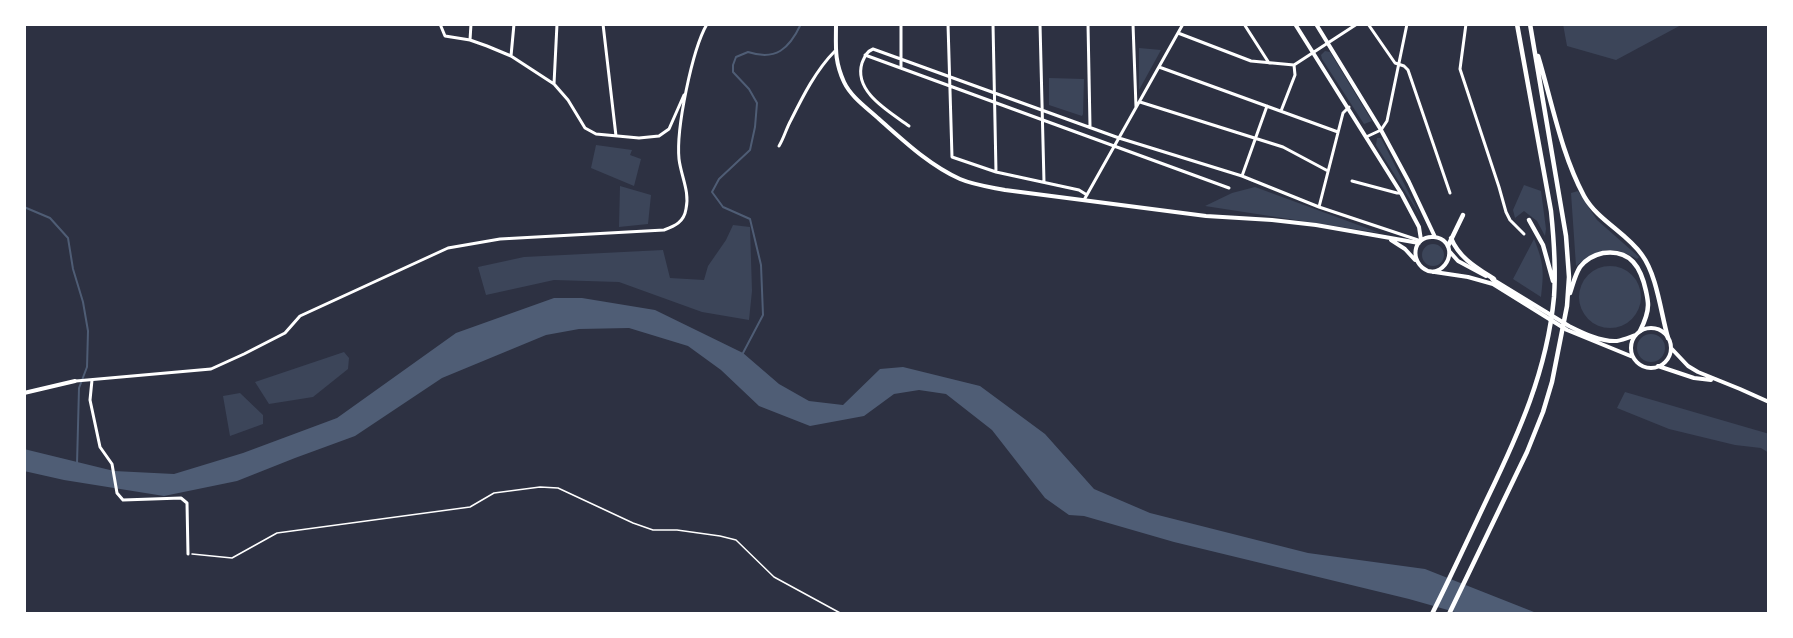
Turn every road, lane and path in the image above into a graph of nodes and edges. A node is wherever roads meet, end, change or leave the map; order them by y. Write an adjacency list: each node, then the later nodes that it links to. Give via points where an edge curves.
1 (440, 24): 25 (street, via 444,36)
2 (471, 24): 25 (street)
3 (514, 24): 30 (street)
4 (557, 24): 38 (street)
5 (603, 24): 54 (street)
6 (707, 24): 40 (street)
7 (836, 24): 27 (street)
8 (901, 24): 31 (street)
9 (948, 24): 37 (street)
10 (993, 24): 41 (street)
11 (1040, 24): 46 (street)
12 (1088, 24): 51 (street)
13 (1133, 24): 47 (street)
14 (1183, 24): 24 (street)
15 (1244, 24): 32 (street)
16 (1295, 24): 28 (street)
17 (1316, 24): 26 (street)
18 (1358, 24): 26 (street)
19 (1368, 24): 34 (street)
20 (1407, 24): 34 (street)
21 (1466, 24): 72 (street, via 1460,69 1506,212)
22 (1517, 24): 81 (main road, via 1551,211)
23 (1531, 27): 82 (main road, via 1564,220); 84 (main road, via 1572,168 1591,206 1637,248 1651,268)
24 (1178, 33): 32 (street, via 1251,61); 36 (street)
25 (470, 40): 30 (street)
26 (1329, 43): 28 (street); 52 (street)
27 (836, 50): 58 (street, via 820,67); 68 (street, via 845,85 857,99 916,152 942,169 960,179 1005,190)
28 (1313, 52): 33 (street); 45 (street)
29 (865, 55): 31 (street, via 873,49); 35 (street); 50 (street, via 860,70 866,89)
30 (511, 57): 38 (street)
31 (901, 59): 35 (street); 37 (street)
32 (1269, 63): 33 (street)
33 (1294, 65): 48 (street, via 1295,75)
34 (1399, 65): 52 (street, via 1387,120); 67 (street, via 1408,70)
35 (901, 67): 39 (street)
36 (1159, 67): 43 (street); 44 (street)
37 (950, 76): 39 (street); 41 (street)
38 (555, 84): 54 (street, via 585,128 596,134)
39 (950, 86): 42 (street); 61 (street, via 952,157)
40 (687, 88): 54 (street, via 669,129 659,136); 88 (street, via 679,137 687,201 686,211 676,226 664,230 500,239 448,248 300,316 285,333 210,369)
41 (994, 92): 42 (street); 46 (street)
42 (995, 102): 49 (street); 61 (street)
43 (1140, 102): 47 (street); 57 (street)
44 (1267, 106): 48 (street); 57 (street)
45 (1348, 107): 53 (street); 55 (street)
46 (1042, 109): 49 (street); 51 (street)
47 (1136, 109): 56 (street)
48 (1281, 111): 53 (street)
49 (1042, 120): 59 (street); 64 (street)
50 (909, 126)
51 (1090, 126): 56 (street)
52 (1381, 130): 55 (street); 73 (street)
53 (1338, 132): 60 (street)
54 (616, 136)
55 (1366, 137): 66 (street)
56 (1119, 138): 59 (street); 62 (street)
57 (1255, 139): 60 (street, via 1283,147); 62 (street)
58 (779, 146)
59 (1115, 146): 65 (street); 68 (street)
60 (1328, 171): 69 (street)
61 (996, 172): 64 (street)
62 (1242, 176): 69 (street)
63 (1352, 181): 66 (street)
64 (1044, 182): 68 (street, via 1079,190)
65 (1229, 188)
66 (1401, 193): 76 (street, via 1419,226)
67 (1450, 193)
68 (1086, 197): 74 (street)
69 (1319, 207): 76 (street)
70 (1463, 215): 75 (main road)
71 (1529, 220): 81 (main road, via 1543,245)
72 (1524, 234)
73 (1435, 237): 76 (street); 77 (street)
74 (1388, 238): 76 (street); 78 (street)
75 (1452, 238): 77 (main road); 80 (main road, via 1464,258)
76 (1420, 242): 78 (street)
77 (1449, 249): 79 (street, via 1446,265); 80 (street, via 1470,269)
78 (1416, 260): 79 (street, via 1423,269)
79 (1433, 272): 86 (street, via 1493,284 1567,330)
80 (1494, 279): 83 (street, via 1578,330 1619,341)
81 (1554, 289): 95 (main road, via 1546,345 1530,406)
82 (1568, 298): 83 (main road, via 1578,270 1587,260 1602,253 1622,254 1639,269 1644,282 1648,303 1646,319); 96 (main road, via 1543,412)
83 (1638, 333): 84 (street, via 1652,328); 86 (street, via 1631,348)
84 (1668, 338): 85 (street)
85 (1670, 348): 87 (street, via 1667,359); 89 (street, via 1688,366)
86 (1633, 357): 87 (street, via 1647,368)
87 (1658, 366): 89 (street, via 1694,378)
88 (92, 380): 90 (street); 93 (street, via 90,400 100,447 114,469 117,493 123,500 181,498 187,503)
89 (1715, 380): 92 (street)
90 (75, 381): 91 (street)
91 (24, 393)
92 (1769, 402)
93 (188, 554): 94 (path, via 232,558 277,533 470,507 494,493 558,488 653,530 736,540 774,577)
94 (842, 614)
95 (1432, 614)
96 (1449, 614)

